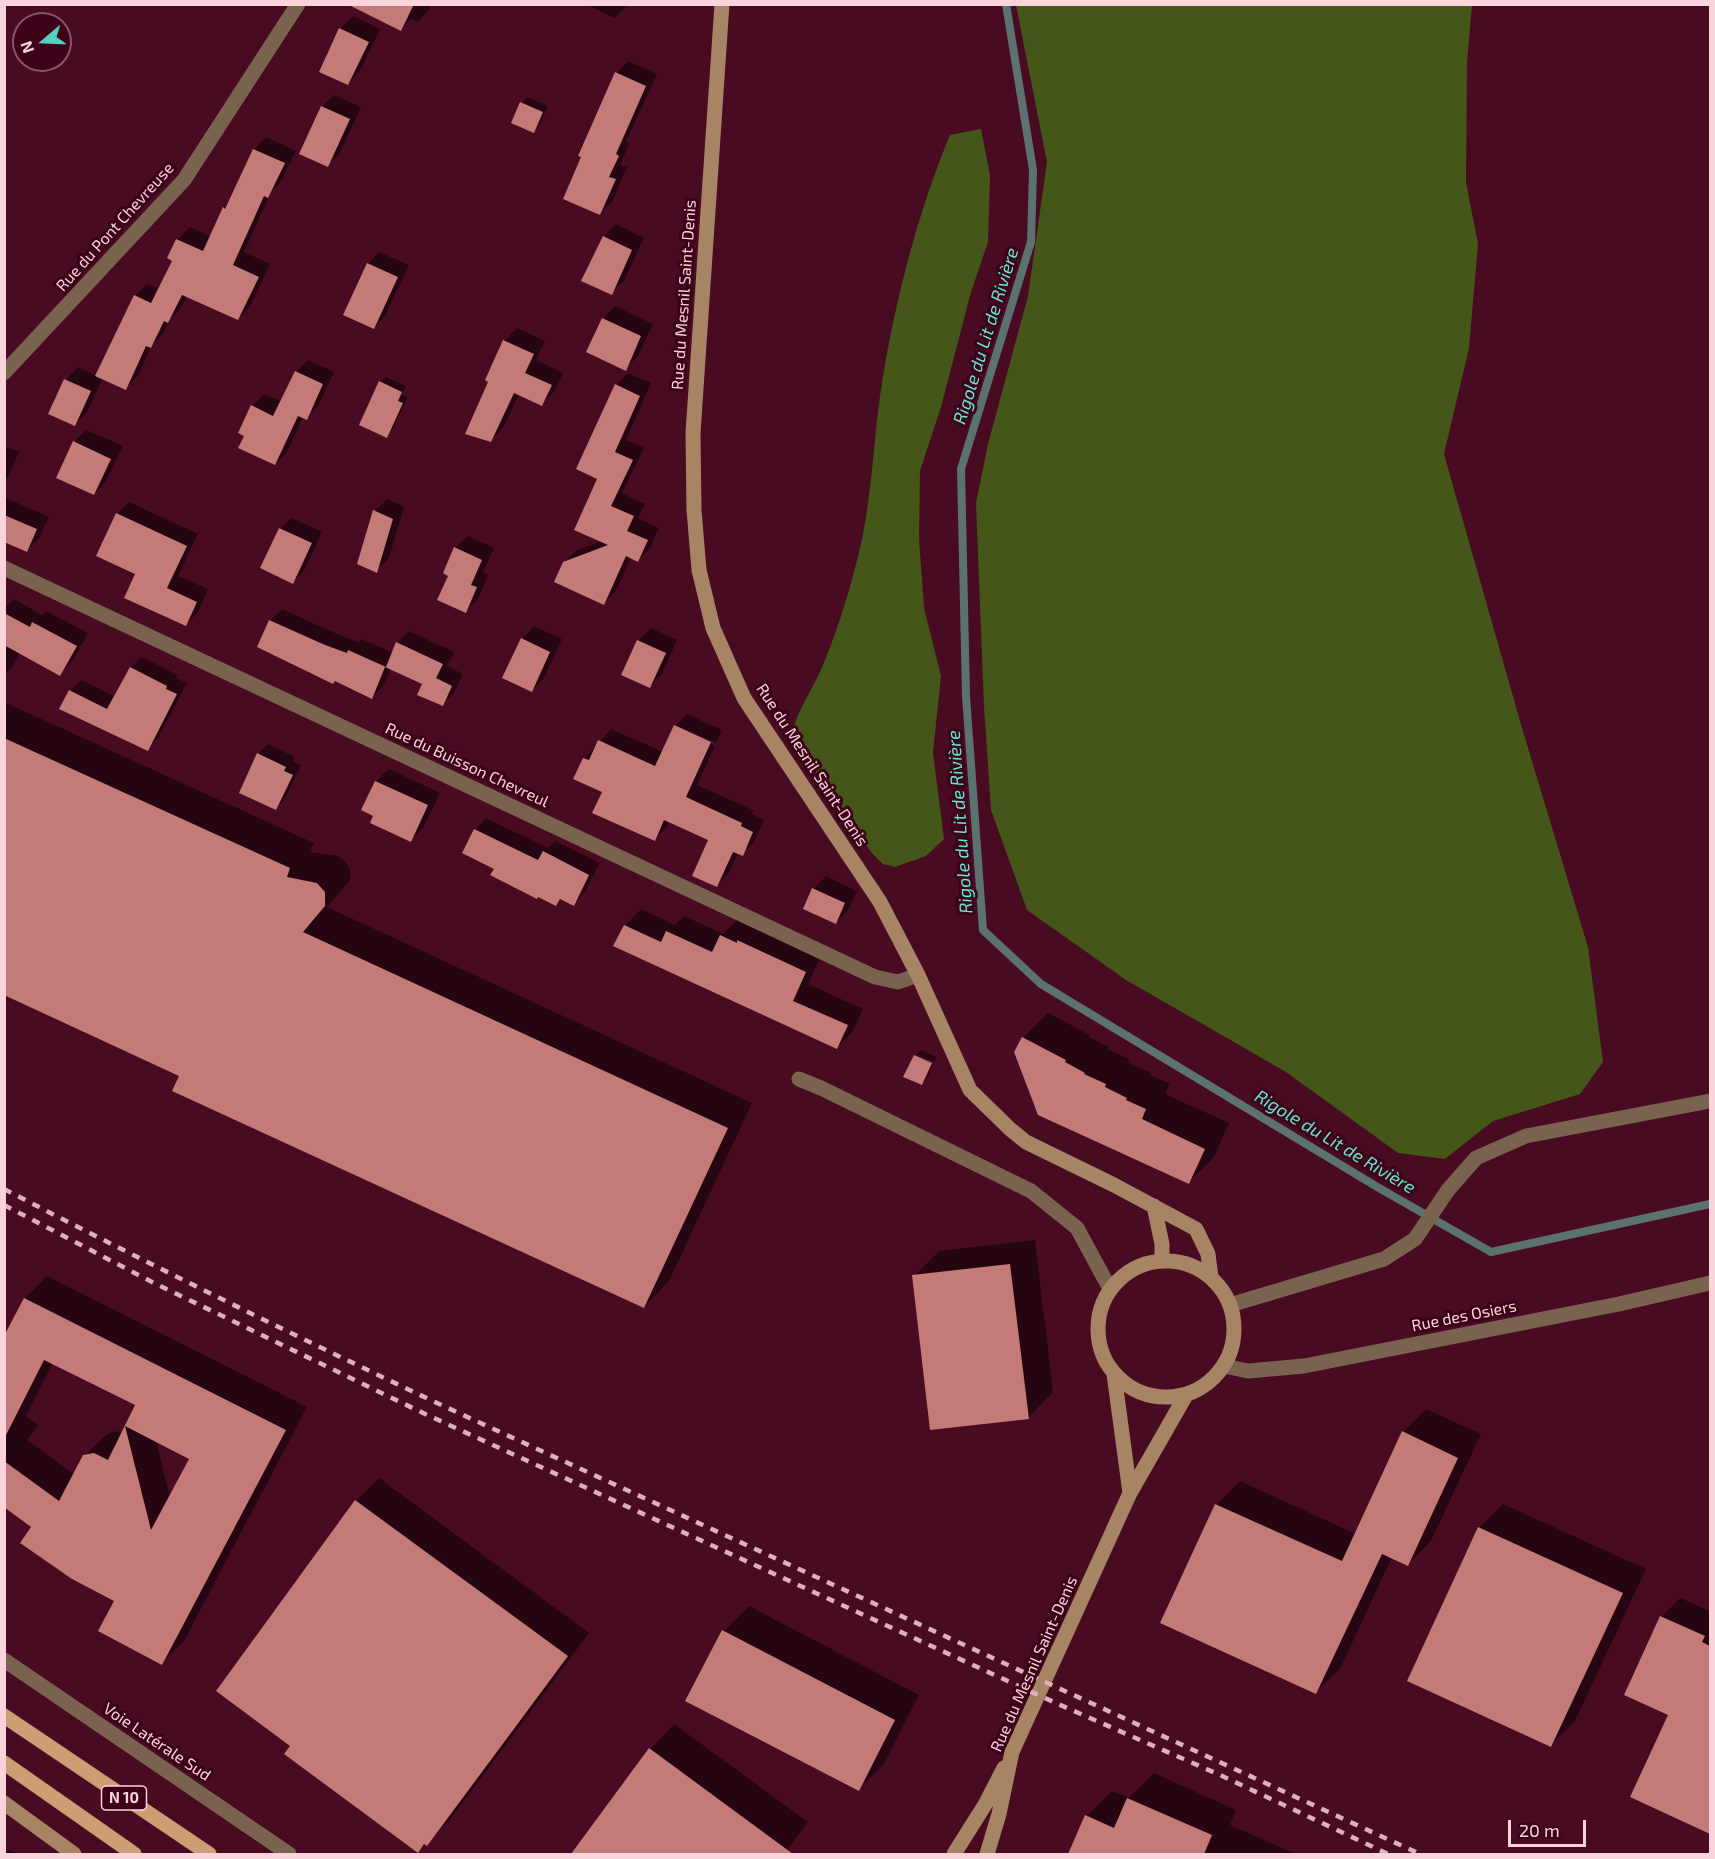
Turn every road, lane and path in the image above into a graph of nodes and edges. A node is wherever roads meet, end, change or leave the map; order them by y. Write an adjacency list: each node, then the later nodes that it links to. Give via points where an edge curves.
1 (298, 4): 3 (street, Rue du Pont Chevreuse, via 184,180)
2 (722, 4): 5 (street, Rue du Mesnil Saint-Denis, via 693,433 699,570 713,628 744,698 880,902)
3 (4, 373)
4 (4, 567): 5 (street, Rue du Buisson Chevreul, via 875,977 898,982)
5 (918, 975): 8 (street, Rue du Mesnil Saint-Denis, via 970,1090 1026,1142)
6 (799, 1079): 12 (street, via 1031,1191 1077,1228)
7 (1710, 1101): 13 (street, via 1526,1136 1476,1158 1448,1190 1415,1239 1384,1259)
8 (1154, 1206): 9 (street); 10 (street, Rue du Mesnil Saint-Denis, via 1196,1230 1208,1254)
9 (1162, 1261): 10 (street, via 1180,1262); 12 (street, via 1142,1265)
10 (1210, 1277): 13 (street)
11 (1710, 1283): 14 (street, Rue des Osiers, via 1304,1366 1248,1371)
12 (1110, 1289): 15 (street, via 1097,1323 1098,1342)
13 (1230, 1305): 14 (street, via 1234,1326 1232,1348)
14 (1224, 1366): 16 (street, via 1208,1384)
15 (1114, 1374): 16 (street, via 1147,1396); 17 (street)
16 (1186, 1395): 17 (street, Rue du Mesnil Saint-Denis)
17 (1130, 1493): 20 (street, Rue du Mesnil Saint-Denis)
18 (4, 1660): 26 (street, Voie Latérale Sud)
19 (4, 1716): 25 (main road, N 10)
20 (1012, 1752): 27 (street); 28 (street, Rue du Mesnil Saint-Denis)
21 (4, 1763): 24 (main road, N 10)
22 (4, 1803): 23 (street)
23 (74, 1854)
24 (134, 1854)
25 (209, 1854)
26 (289, 1854)
27 (954, 1854)
28 (987, 1854)

